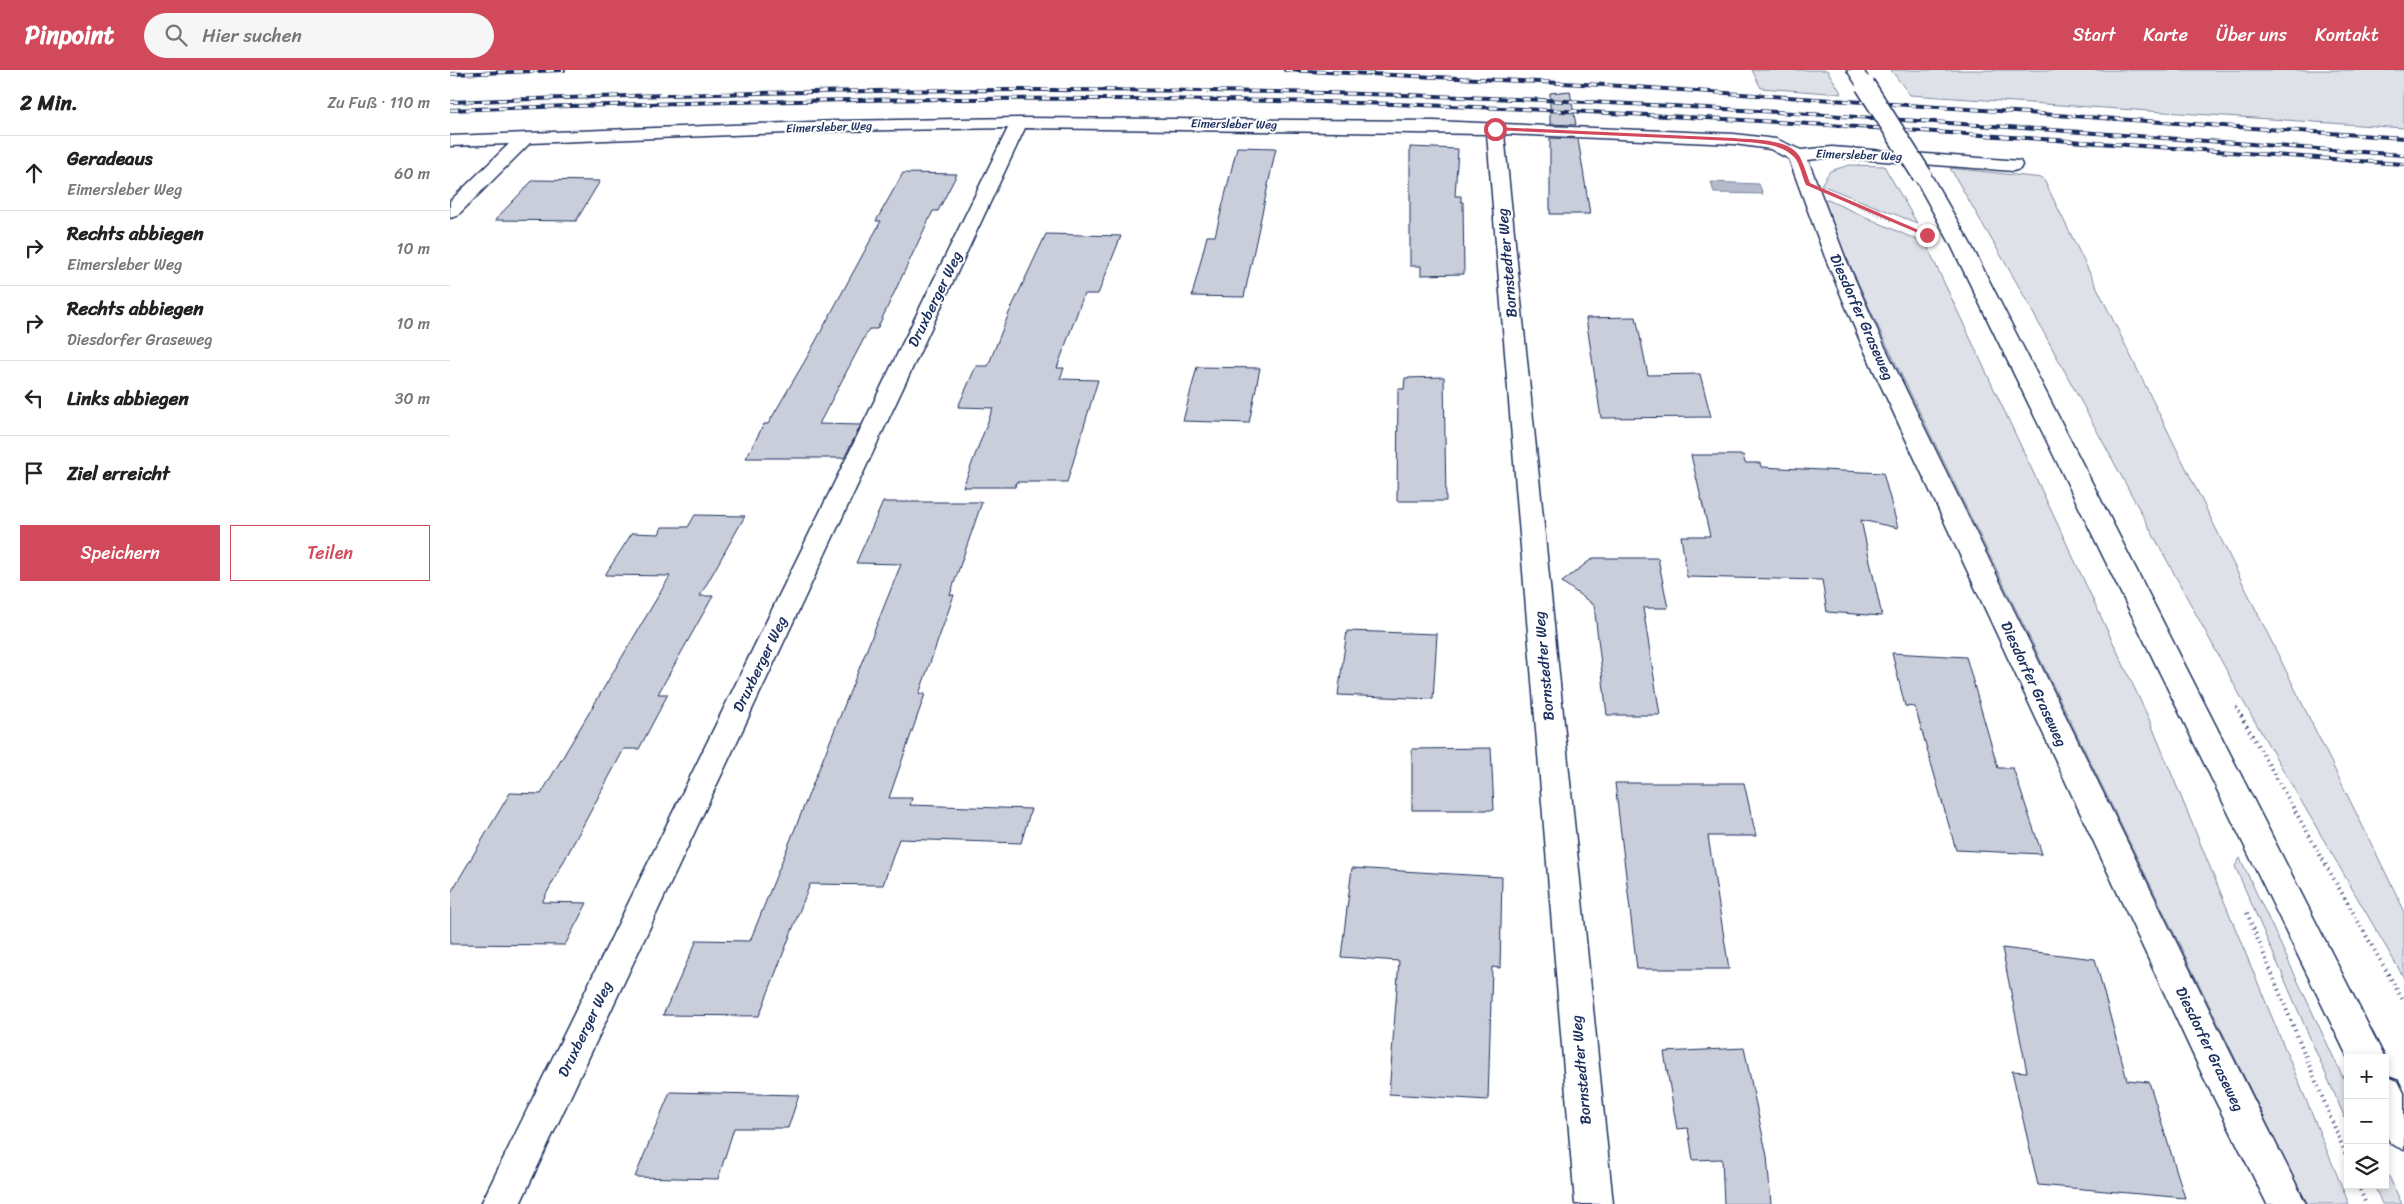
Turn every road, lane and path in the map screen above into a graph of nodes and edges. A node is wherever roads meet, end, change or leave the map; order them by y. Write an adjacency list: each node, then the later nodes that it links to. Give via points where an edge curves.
1 (1855, 70): 12 (street, bridge, via 1922,175 1964,252)
2 (1019, 123): 3 (street, Eimersleber Weg); 4 (street, Eimersleber Weg, via 820,126); 17 (street, Druxberger Weg)
3 (1495, 129): 6 (street, Eimersleber Weg, via 1754,141 1780,146); 18 (street, Bornstedter Weg)
4 (525, 138): 5 (street, Eimersleber Weg); 9 (street)
5 (450, 140)
6 (1797, 156): 7 (street, Eimersleber Weg, via 1832,152); 8 (street, Diesdorfer Graseweg)
7 (2013, 165)
8 (1808, 184): 10 (path); 19 (street, Diesdorfer Graseweg, via 1834,257 1872,343)
9 (450, 212)
10 (1918, 231)
11 (2247, 911): 15 (path)
12 (2365, 1054)
13 (2388, 1099): 14 (street)
14 (2404, 1131)
15 (2344, 1150)
16 (2360, 1189): 20 (path)
17 (500, 1204)
18 (1594, 1204)
19 (2287, 1204)
20 (2366, 1204)

